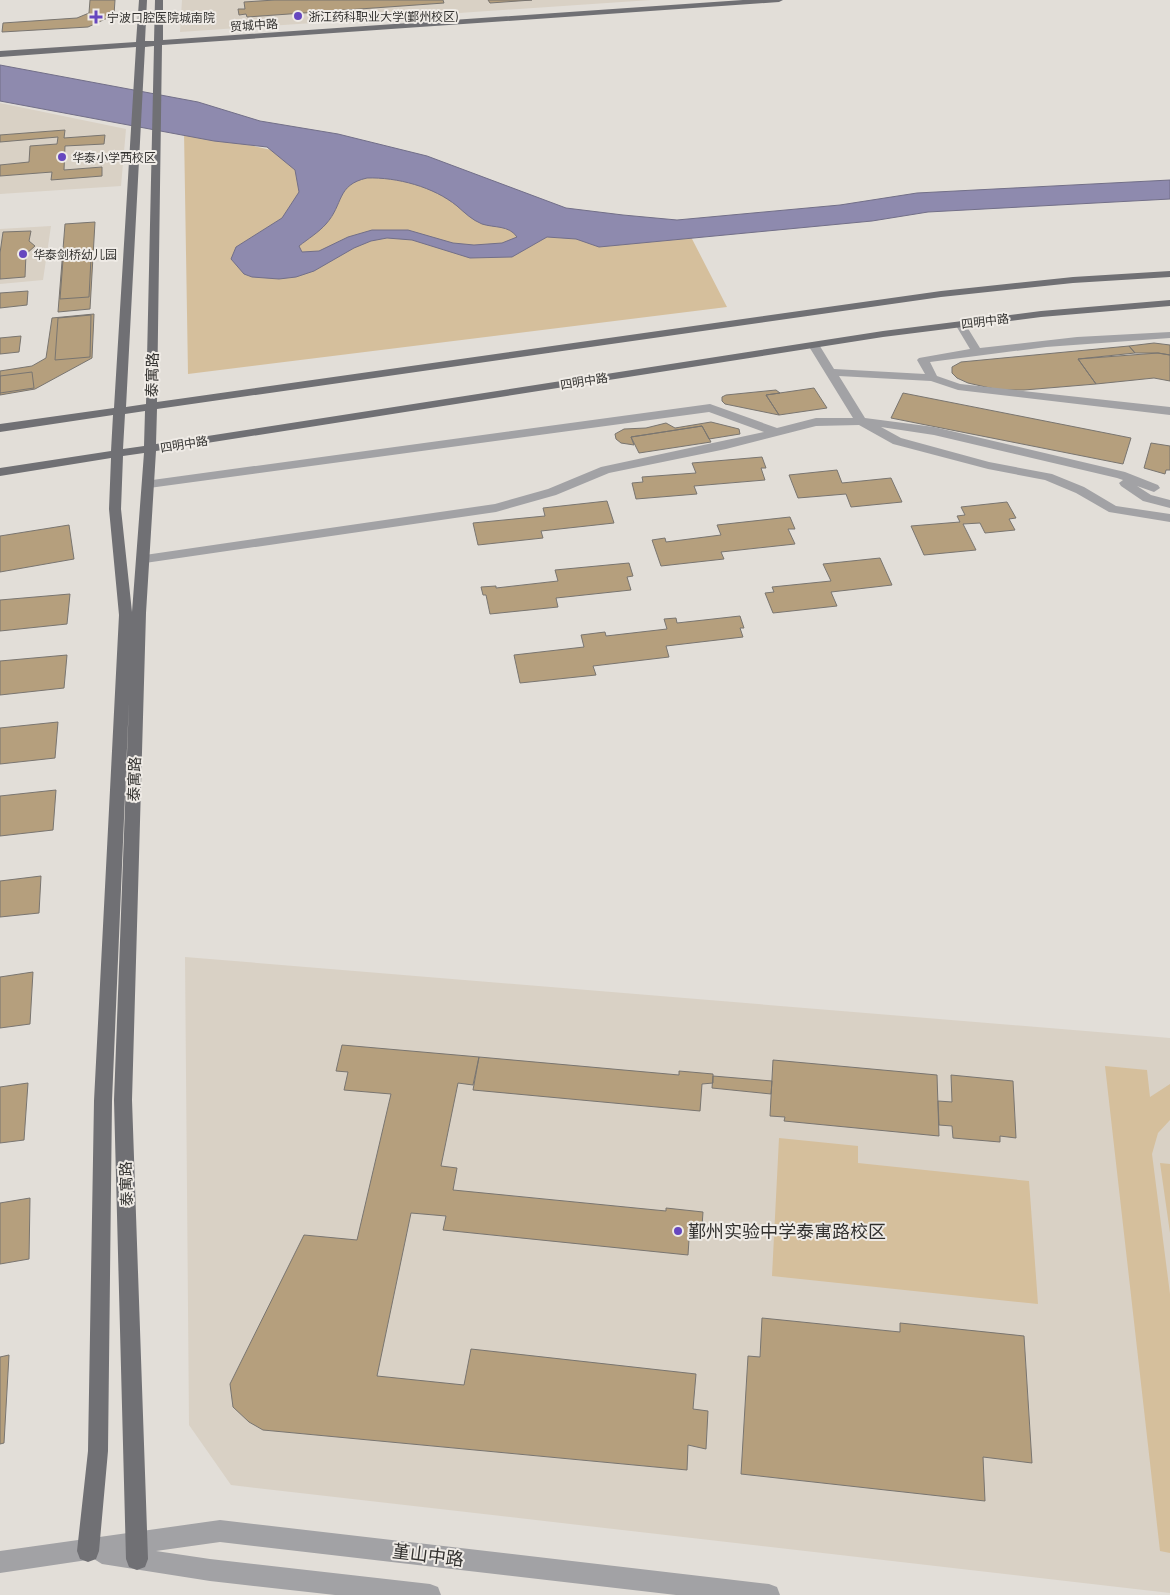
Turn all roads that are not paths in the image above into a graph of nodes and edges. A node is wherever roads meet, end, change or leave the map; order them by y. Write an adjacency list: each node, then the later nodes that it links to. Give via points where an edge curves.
1 (143, 0): 5 (main road, 泰寓路)
2 (159, 0): 4 (main road, 泰寓路)
3 (780, 0): 4 (main road, 贸城中路)
4 (158, 44): 5 (main road, 贸城中路); 15 (main road, 泰寓路)
5 (142, 45): 6 (main road, 贸城中路); 16 (main road, 泰寓路)
6 (0, 54)
7 (1170, 274): 15 (main road, via 941,294)
8 (1170, 303): 9 (main road, 四明中路)
9 (960, 324): 11 (main road, 四明中路); 12 (street)
10 (1170, 335): 12 (street)
11 (814, 345): 13 (street); 21 (main road, 四明中路)
12 (977, 351): 14 (street, via 923,360)
13 (831, 372): 14 (street); 18 (street)
14 (933, 378): 17 (street, via 958,387)
15 (151, 406): 16 (main road); 21 (main road, 泰寓路)
16 (120, 410): 19 (main road); 22 (main road, 泰寓路)
17 (1170, 411)
18 (862, 421): 20 (street, via 816,422); 24 (street, via 934,431); 28 (street, via 896,441 1048,477 1113,509)
19 (0, 428)
20 (776, 432): 25 (street, via 710,408); 29 (street, via 605,470 552,492 496,508)
21 (150, 449): 22 (main road, 四明中路); 25 (main road, 泰寓路)
22 (117, 454): 23 (main road, 四明中路); 30 (main road, 泰寓路, via 116,509 126,615 103,1101 98,1451)
23 (0, 472)
24 (1110, 472): 26 (street); 27 (street, via 1147,498)
25 (149, 484): 29 (main road, 泰寓路)
26 (1154, 488)
27 (1170, 504)
28 (1170, 518)
29 (145, 559): 31 (main road, 泰寓路, via 139,613 123,1100)
30 (88, 1551): 31 (street, 堇山中路); 32 (street, 堇山中路)
31 (137, 1551): 33 (street, 堇山中路, via 210,1570); 34 (street, 堇山中路, via 220,1531)
32 (0, 1562)
33 (430, 1595)
34 (769, 1595)

